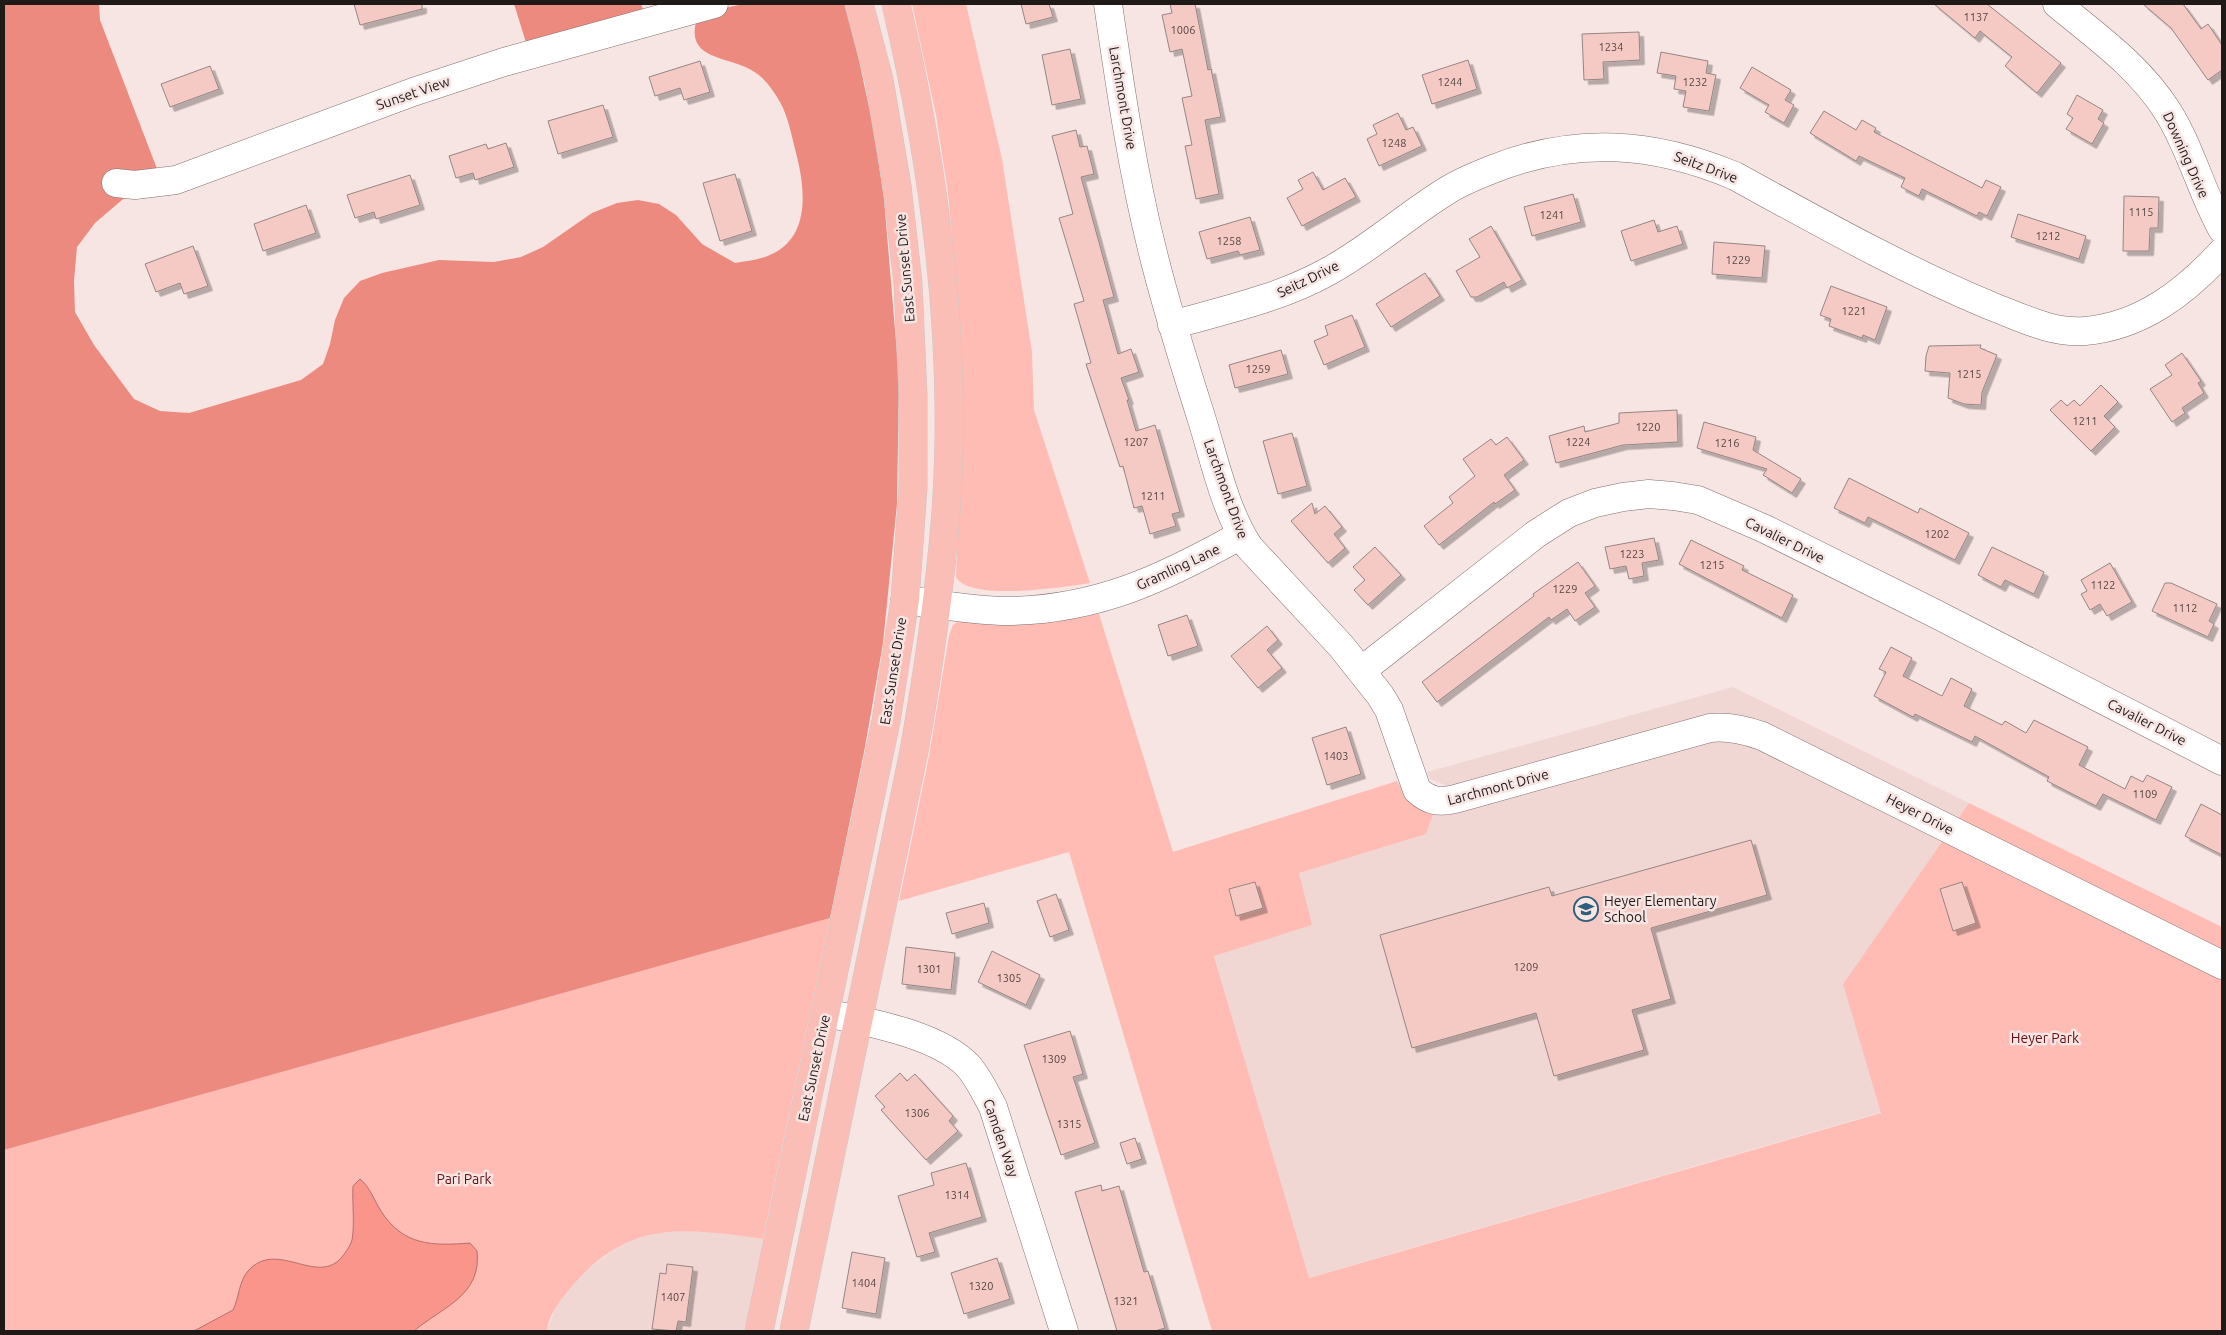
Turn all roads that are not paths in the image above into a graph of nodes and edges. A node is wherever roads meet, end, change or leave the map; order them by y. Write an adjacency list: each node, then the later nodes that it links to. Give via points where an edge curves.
1 (714, 4): 6 (street, Sunset View, via 504,62 176,180 135,185)
2 (859, 4): 11 (main road, East Sunset Drive, via 879,80 897,186 908,283 913,488)
3 (896, 4): 12 (main road, via 916,90 934,203 944,300 948,433 946,509)
4 (1108, 4): 9 (street, Larchmont Drive, via 1140,193)
5 (2057, 4): 7 (street, Downing Drive, via 2126,59 2152,88 2178,131)
6 (116, 183)
7 (2222, 229)
8 (2222, 252): 9 (street, Seitz Drive, via 2175,297 2144,315 2118,325 2085,331 2068,330 2028,321 1948,288 1715,168 1654,150 1587,146 1548,151 1470,178 1330,271 1290,290)
9 (1172, 325): 10 (street, Larchmont Drive, via 1222,486)
10 (1241, 535): 12 (street, Gramling Lane, via 1173,572 1097,600 1006,611); 13 (street, Larchmont Drive)
11 (905, 600): 12 (street, Gramling Lane); 17 (main road, East Sunset Drive, via 886,721)
12 (937, 603): 18 (main road, via 914,751)
13 (1361, 671): 14 (street, Larchmont Drive, via 1389,710 1417,790 1433,801 1455,799); 15 (street, Cavalier Drive, via 1536,534 1569,513 1623,497 1674,496 1698,500 1765,529)
14 (1605, 757): 16 (street, Heyer Drive, via 1723,726 1762,736)
15 (2222, 761)
16 (2222, 965)
17 (826, 1013): 18 (street, Camden Way); 19 (main road, East Sunset Drive)
18 (858, 1020): 20 (main road); 21 (street, Camden Way, via 933,1042 953,1053 969,1067 980,1083 993,1107)
19 (759, 1331)
20 (794, 1331)
21 (1064, 1331)

